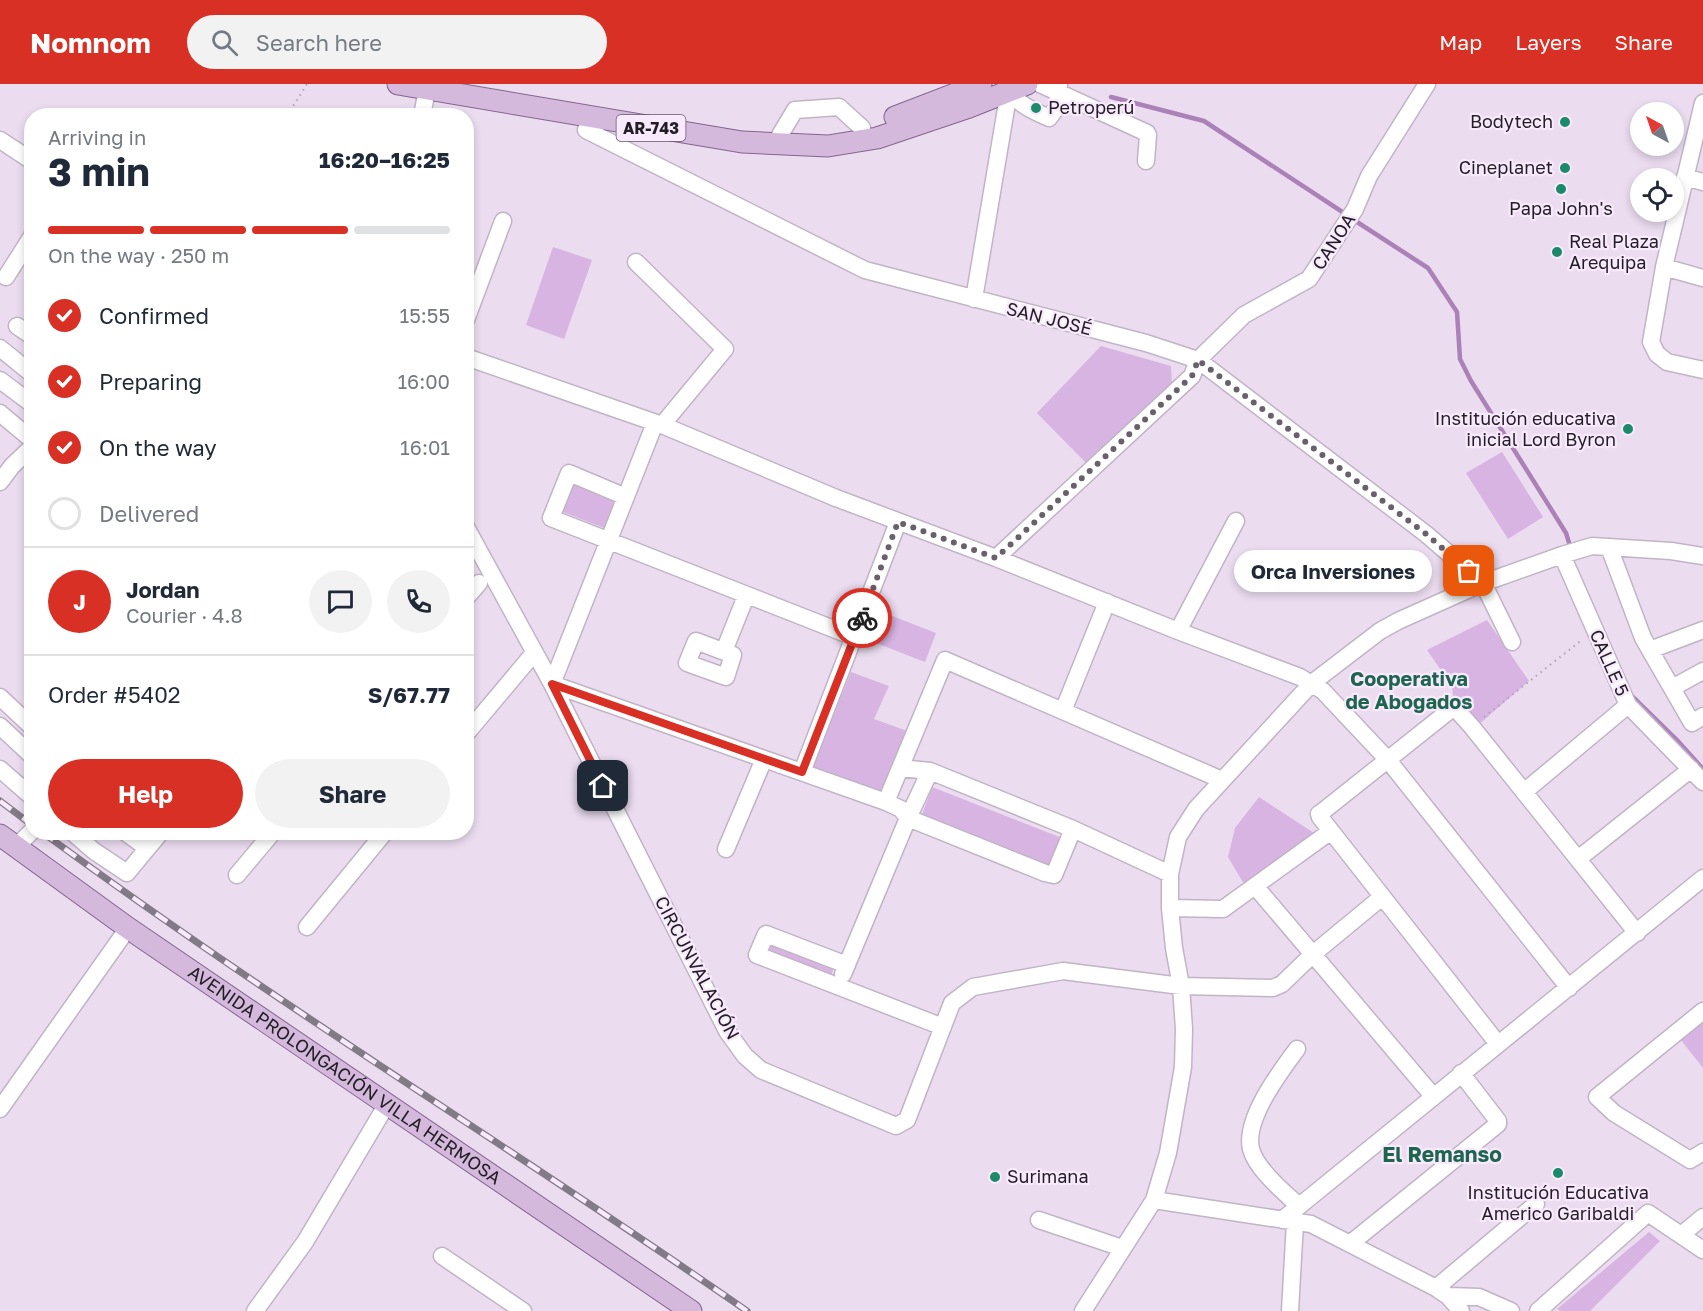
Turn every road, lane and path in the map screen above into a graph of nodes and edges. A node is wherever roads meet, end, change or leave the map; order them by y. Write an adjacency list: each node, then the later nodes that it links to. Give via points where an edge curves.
1 (307, 84): 11 (path)
2 (398, 84): 8 (main road, AR-743)
3 (465, 84): 4 (main road, AR-743, via 732,130 820,135 862,128)
4 (981, 84)
5 (1040, 84): 9 (street)
6 (1427, 84): 31 (street, CANOA, via 1369,176 1355,209 1309,279 1244,315)
7 (1014, 86): 9 (street, via 1024,107 1049,118 1057,107); 13 (main road, AR-743, via 877,138 828,146 742,142); 26 (street)
8 (428, 87): 12 (street); 13 (main road, AR-743)
9 (1059, 88): 16 (street, via 1147,133)
10 (1703, 103): 17 (street)
11 (292, 108)
12 (424, 108)
13 (591, 118): 26 (street, SAN JOSÉ, via 586,130 865,270)
14 (0, 140): 15 (street)
15 (24, 156)
16 (1146, 161)
17 (1685, 177): 18 (street); 22 (street)
18 (1703, 182)
19 (503, 221): 25 (street)
20 (24, 249): 23 (street)
21 (636, 262): 37 (street, via 725,349)
22 (1664, 267): 24 (street); 33 (street, via 1651,342 1667,363)
23 (6, 277)
24 (1703, 278)
25 (474, 299)
26 (974, 299): 31 (street, SAN JOSÉ)
27 (17, 326): 28 (street)
28 (24, 331)
29 (0, 348): 32 (street)
30 (474, 360): 37 (street)
31 (1198, 360): 50 (street, CANOA, via 1192,376); 52 (street, SAN JOSÉ, via 1426,534)
32 (24, 368)
33 (1703, 370)
34 (0, 380): 35 (street)
35 (24, 398)
36 (0, 413): 38 (street)
37 (659, 424): 42 (street); 44 (street)
38 (24, 433)
39 (24, 452): 40 (street)
40 (6, 462): 41 (street)
41 (0, 482)
42 (626, 497): 46 (street); 46 (street, via 569,473 551,518)
43 (1236, 521): 58 (street)
44 (898, 522): 50 (street); 59 (street)
45 (474, 541): 63 (street, CIRCUNVALACIÓN)
46 (608, 541): 54 (street); 66 (street)
47 (1601, 547): 48 (street); 49 (street, via 1671,550); 61 (street)
48 (1565, 554): 52 (street); 56 (street, CALLE 5)
49 (1703, 556)
50 (996, 558): 55 (street)
51 (479, 583): 53 (street)
52 (1483, 583): 60 (street); 65 (street, via 1380,631)
53 (474, 589)
54 (746, 596): 59 (street); 62 (street)
55 (1107, 602): 58 (street); 70 (street)
56 (1595, 630): 69 (street, CALLE 5); 75 (path)
57 (1703, 630): 61 (street)
58 (1178, 631): 65 (street)
59 (854, 637): 83 (street)
60 (1512, 642)
61 (1650, 650): 67 (street)
62 (724, 651)
63 (534, 653): 66 (street, CIRCUNVALACIÓN); 73 (street)
64 (1703, 671): 67 (street)
65 (1312, 683): 78 (street); 84 (street)
66 (552, 684): 77 (street); 117 (street, CIRCUNVALACIÓN, via 727,1031 745,1056 761,1070 896,1126 907,1120)
67 (1672, 688): 71 (street, via 1692,723)
68 (0, 697): 72 (street)
69 (1628, 705): 81 (street, CALLE 5); 87 (street)
70 (1063, 711): 79 (street, via 945,660); 84 (street)
71 (1703, 716)
72 (24, 720)
73 (474, 724)
74 (0, 726): 76 (street)
75 (1472, 727): 78 (street, via 1454,707); 87 (street)
76 (24, 748)
77 (764, 759): 83 (street); 100 (street)
78 (1388, 760): 91 (street, via 1320,813); 115 (street)
79 (900, 768): 82 (street); 88 (street)
80 (0, 769): 86 (street)
81 (1691, 769): 85 (street, CALLE 5); 101 (street)
82 (930, 771): 89 (street); 90 (street)
83 (802, 772): 88 (street)
84 (1222, 780): 102 (street, via 1178,837)
85 (1703, 783)
86 (24, 790)
87 (1524, 792): 101 (street)
88 (886, 802): 89 (street, via 901,809)
89 (908, 818): 90 (street, via 1054,875); 112 (street)
90 (1073, 829): 102 (street)
91 (1331, 831): 105 (street); 106 (street)
92 (24, 834): 98 (street)
93 (81, 840): 99 (street, via 127,873)
94 (136, 840): 99 (street)
95 (154, 840): 99 (street)
96 (266, 840): 103 (street)
97 (378, 840): 108 (street)
98 (8, 841): 109 (main road, AVENIDA PROLONGACIÓN VILLA HERMOSA)
99 (147, 848)
100 (726, 849)
101 (1578, 859): 110 (street)
102 (1170, 874): 107 (street)
103 (237, 875)
104 (1703, 878): 110 (street)
105 (1255, 886): 107 (street, via 1223,909); 111 (street)
106 (1382, 897): 111 (street, CIRCUNVALACIÓN); 118 (street)
107 (1170, 908): 113 (street)
108 (307, 927)
109 (128, 928): 122 (main road, AVENIDA PROLONGACIÓN VILLA HERMOSA); 123 (street)
110 (1637, 933): 115 (street)
111 (1313, 954): 113 (street, CIRCUNVALACIÓN, via 1274,988); 121 (street)
112 (847, 965): 114 (street); 114 (street, via 766,934 757,955)
113 (1181, 986): 117 (street, CIRCUNVALACIÓN, via 1063,971 973,987 952,1003); 125 (street, via 1183,1067 1168,1153)
114 (838, 987): 117 (street)
115 (1569, 988): 118 (street)
116 (1703, 1011): 124 (street, via 1597,1096 1614,1113 1690,1160)
117 (942, 1027)
118 (1498, 1044): 120 (street)
119 (1296, 1049): 127 (street, via 1265,1095 1251,1131 1251,1150)
120 (1461, 1073): 121 (street); 131 (street, via 1498,1124)
121 (1433, 1096): 127 (street)
122 (387, 1104): 136 (street, via 305,1242); 138 (main road, AVENIDA PROLONGACIÓN VILLA HERMOSA)
123 (0, 1109)
124 (1703, 1152)
125 (1154, 1200): 127 (street); 132 (street)
126 (1536, 1204): 135 (street)
127 (1292, 1216): 131 (street); 140 (street)
128 (1703, 1218): 130 (street)
129 (1039, 1220): 132 (street)
130 (1681, 1235): 133 (street); 143 (street, via 1648,1214)
131 (1351, 1243): 135 (street)
132 (1122, 1248): 139 (street)
133 (1703, 1250)
134 (442, 1256): 137 (street)
135 (1442, 1292): 141 (street); 142 (street, via 1479,1297)
136 (255, 1311)
137 (523, 1311)
138 (691, 1311)
139 (1083, 1311)
140 (1290, 1311)
141 (1461, 1311)
142 (1511, 1311)
143 (1538, 1311)

